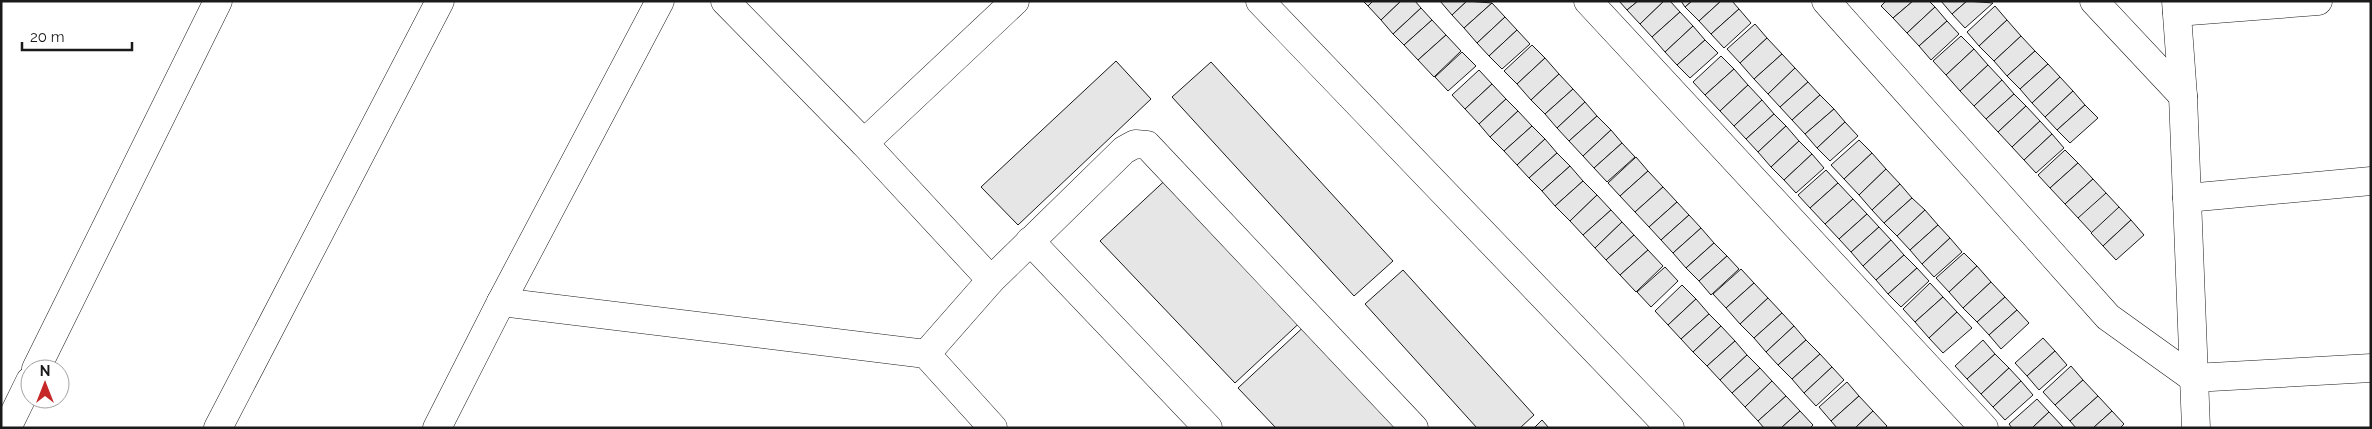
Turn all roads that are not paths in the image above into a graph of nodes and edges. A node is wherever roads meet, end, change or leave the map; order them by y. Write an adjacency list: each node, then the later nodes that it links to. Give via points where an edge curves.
1 (218, 1): 20 (street)
2 (440, 1): 25 (street)
3 (660, 1): 18 (street)
4 (725, 1): 13 (street)
5 (1260, 1): 30 (street)
6 (1588, 1): 31 (street)
7 (1826, 1): 22 (street, via 2108,317)
8 (2094, 1): 12 (street)
9 (2318, 1): 11 (street)
10 (1013, 2): 13 (street)
11 (2176, 6): 12 (street)
12 (2183, 96): 15 (street)
13 (864, 144): 17 (street)
14 (2371, 182): 15 (street)
15 (2187, 198): 22 (street)
16 (1030, 241): 17 (street); 28 (street); 29 (street, via 1124,150 1135,144 1147,145)
17 (992, 280): 19 (street)
18 (501, 302): 19 (street); 26 (street)
19 (926, 354): 27 (street)
20 (41, 359)
21 (2371, 368): 22 (street)
22 (2193, 378): 32 (street)
23 (20, 401): 24 (street)
24 (7, 428)
25 (218, 428)
26 (437, 428)
27 (993, 428)
28 (1208, 428)
29 (1414, 428)
30 (1670, 428)
31 (1984, 428)
32 (2196, 428)

